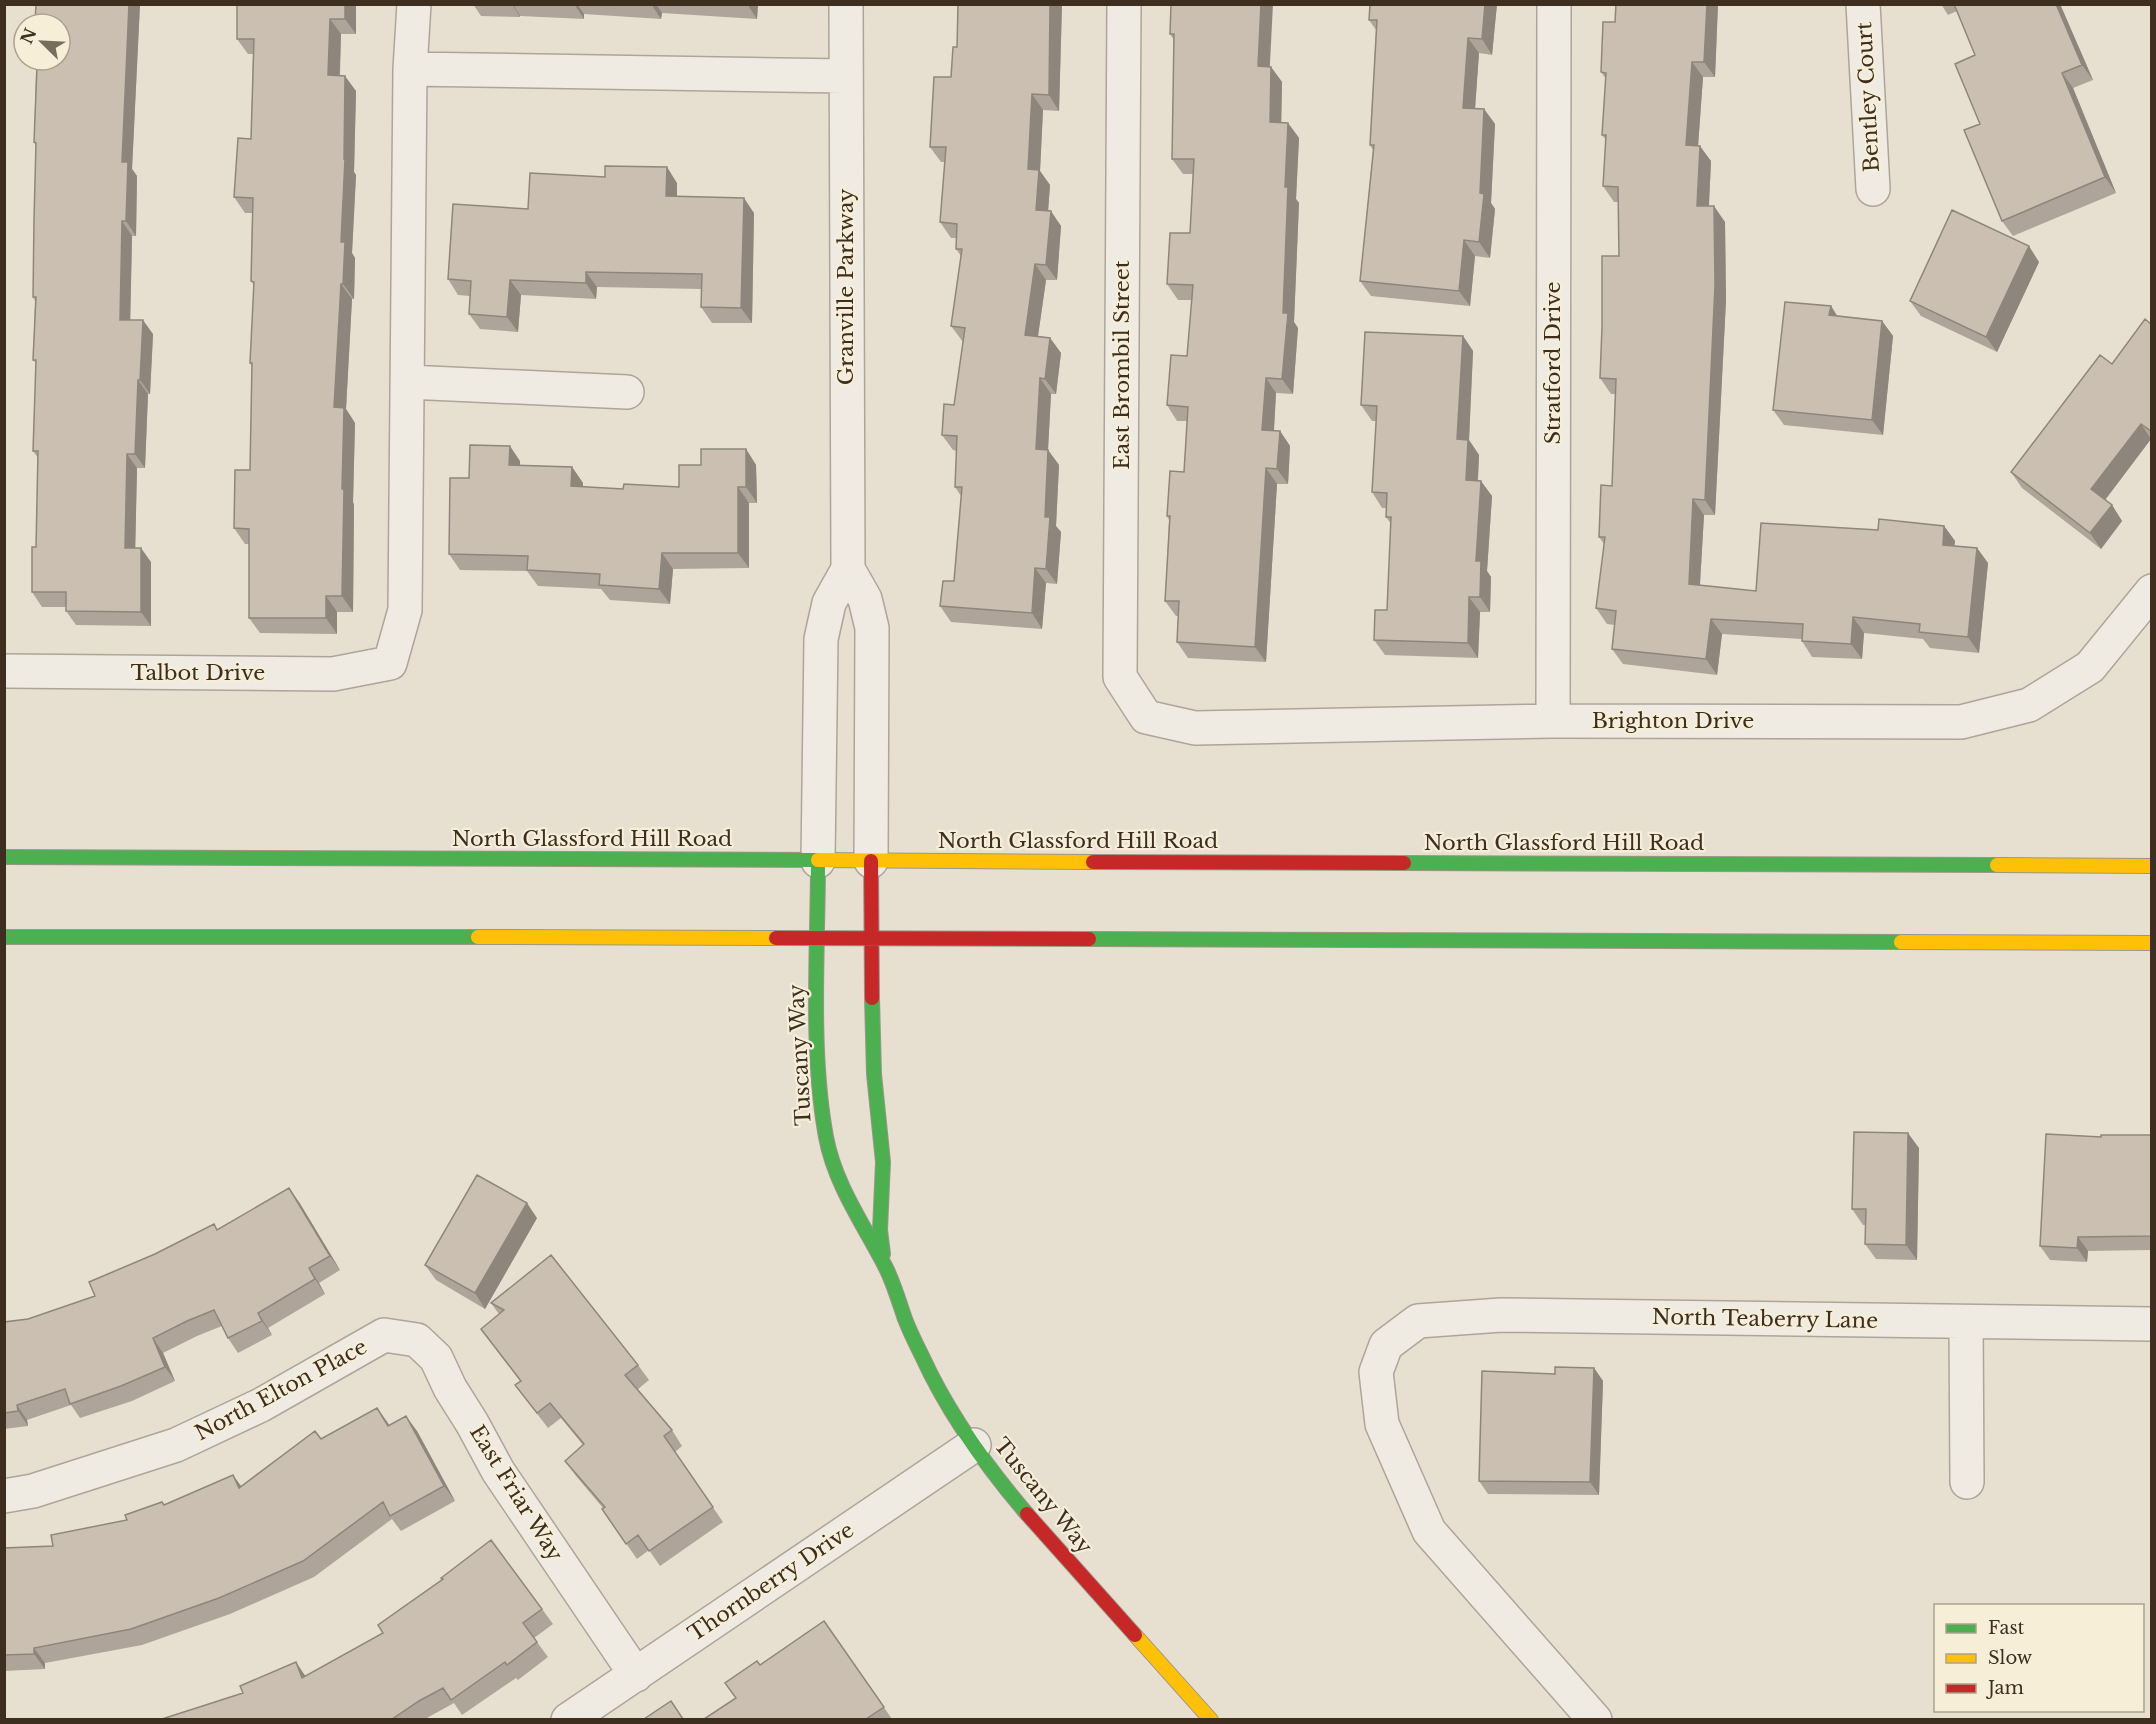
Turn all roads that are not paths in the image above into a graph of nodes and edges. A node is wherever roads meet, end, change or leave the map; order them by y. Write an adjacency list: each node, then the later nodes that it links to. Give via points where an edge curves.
1 (414, 4): 6 (street)
2 (846, 4): 7 (street, Granville Parkway)
3 (1124, 4): 14 (street, East Brombil Street, via 1120,676)
4 (1554, 4): 15 (street, Stratford Drive)
5 (1863, 4): 8 (street, Bentley Court)
6 (410, 69): 7 (street); 9 (street)
7 (845, 76): 11 (street, Granville Parkway)
8 (1873, 189)
9 (408, 382): 10 (street); 13 (street, Talbot Drive, via 405,610 390,663 333,674)
10 (627, 392)
11 (848, 569): 17 (street, Granville Parkway, via 829,603 821,639); 18 (street, via 865,598 872,628)
12 (2151, 591): 15 (street, Brighton Drive, via 2090,667 2029,705 1961,722)
13 (4, 671)
14 (1146, 717): 15 (street, Brighton Drive, via 1195,728)
15 (1553, 721)
16 (4, 856): 17 (main road, North Glassford Hill Road)
17 (818, 861): 18 (main road, North Glassford Hill Road); 21 (main road, Tuscany Way)
18 (871, 861): 19 (main road, North Glassford Hill Road); 22 (main road, Tuscany Way)
19 (2151, 866)
20 (4, 937): 21 (main road)
21 (817, 938): 22 (main road); 24 (main road, Tuscany Way, via 817,1043 826,1136 842,1187)
22 (871, 938): 23 (main road); 24 (main road, Tuscany Way, via 873,1074 883,1162 880,1230)
23 (2151, 943)
24 (887, 1270): 28 (main road, Tuscany Way, via 923,1359)
25 (1966, 1322): 26 (street, North Teaberry Lane); 29 (street); 34 (street, North Teaberry Lane, via 1501,1316 1418,1321 1386,1345 1376,1372 1382,1424 1429,1531)
26 (2151, 1324)
27 (384, 1335): 30 (street, North Elton Place, via 261,1405 176,1445 33,1491); 31 (street, East Friar Way, via 417,1340 436,1358 498,1471)
28 (974, 1445): 31 (street, Thornberry Drive); 33 (main road, Tuscany Way, via 1013,1497)
29 (1967, 1482)
30 (4, 1496)
31 (636, 1675): 32 (street, Thornberry Drive)
32 (568, 1719)
33 (1211, 1719)
34 (1595, 1719)

